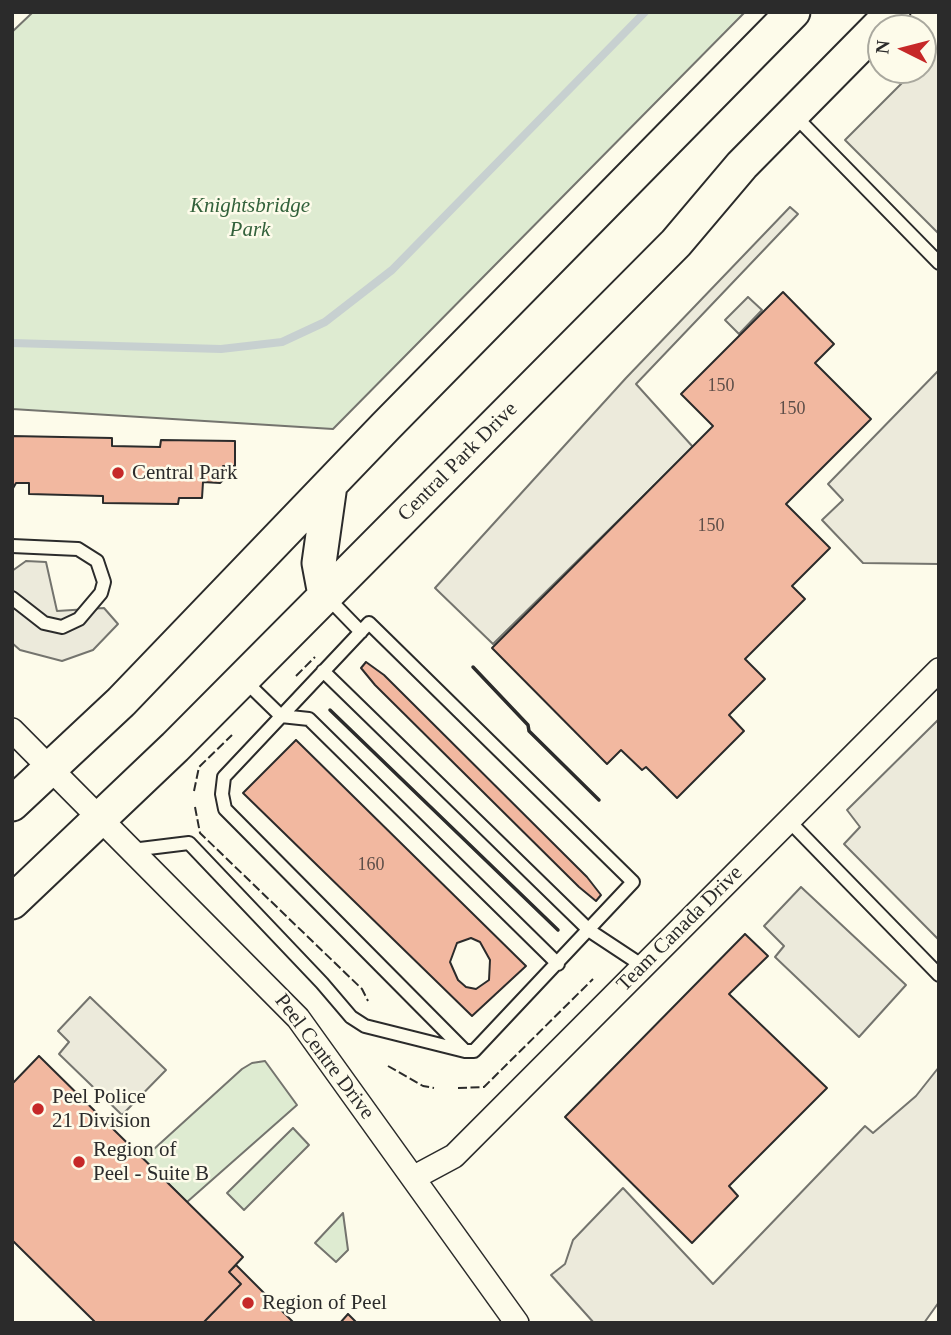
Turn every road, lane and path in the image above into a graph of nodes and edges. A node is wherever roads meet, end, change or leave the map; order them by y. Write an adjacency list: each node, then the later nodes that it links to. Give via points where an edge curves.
1 (793, 12): 5 (street)
2 (893, 12): 3 (street, Central Park Drive)
3 (793, 114): 4 (lane); 7 (street, Central Park Drive, via 742,165 676,243)
4 (939, 263)
5 (330, 485): 7 (street, via 319,563); 15 (street, via 121,702)
6 (12, 545): 8 (lane, via 78,549 97,561 104,582 101,593 79,619 62,626 44,623)
7 (326, 595): 9 (lane); 12 (street, Central Park Drive)
8 (12, 598)
9 (361, 632): 11 (lane); 21 (lane, via 369,624 633,882)
10 (939, 670): 18 (street, Team Canada Drive)
11 (323, 671): 13 (lane); 21 (lane)
12 (243, 679): 13 (lane); 17 (street, Central Park Drive)
13 (281, 716): 22 (lane, via 309,719); 25 (lane, via 224,776 225,809)
14 (12, 730): 15 (street, Peel Centre Drive)
15 (51, 768): 16 (street); 17 (street, Peel Centre Drive)
16 (12, 804)
17 (100, 818): 19 (street, Peel Centre Drive); 20 (street, Central Park Drive)
18 (789, 821): 23 (street, Team Canada Drive); 24 (lane)
19 (132, 850): 25 (lane, via 189,843 351,1017 365,1026); 26 (street, Peel Centre Drive, via 298,1018)
20 (12, 902)
21 (590, 931): 22 (lane); 23 (lane)
22 (558, 964): 25 (lane, via 474,1051)
23 (643, 966): 26 (street, Team Canada Drive, via 454,1156)
24 (939, 975)
25 (465, 1051)
26 (413, 1178): 27 (street, Peel Centre Drive)
27 (517, 1323)

